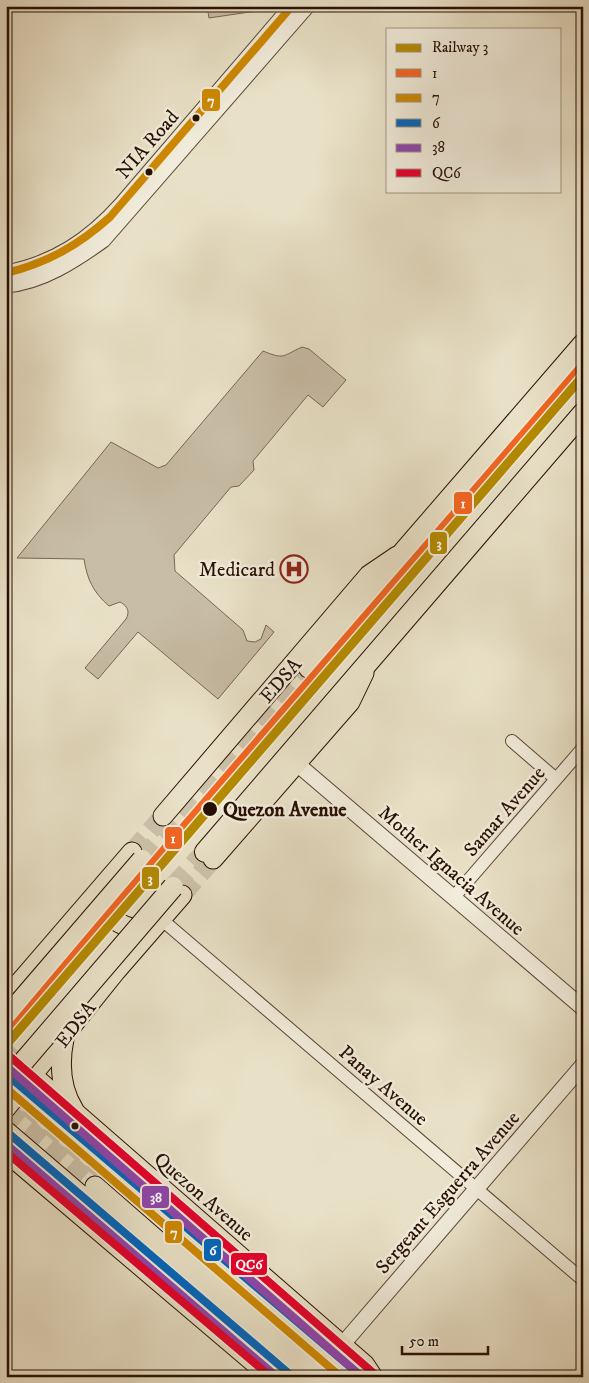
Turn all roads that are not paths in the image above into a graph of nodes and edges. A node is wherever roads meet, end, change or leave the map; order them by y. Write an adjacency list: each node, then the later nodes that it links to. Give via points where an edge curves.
1 (292, 6): 3 (street, NIA Road, via 122,204 93,233 47,261)
2 (307, 6): 4 (street, NIA Road, via 103,240 42,276)
3 (6, 273)
4 (6, 285)
5 (583, 344): 7 (highway, EDSA)
6 (583, 413): 8 (highway)
7 (404, 551): 9 (highway, EDSA); 14 (main road, EDSA, via 368,575)
8 (372, 657): 12 (main road, via 350,702); 15 (highway)
9 (309, 668)
10 (512, 741): 13 (street)
11 (583, 748): 13 (street, Samar Avenue)
12 (296, 763): 15 (main road); 19 (street, Mother Ignacia Avenue)
13 (556, 779): 19 (street, Samar Avenue)
14 (163, 816)
15 (209, 855)
16 (137, 856): 17 (main road); 25 (highway, bridge)
17 (102, 886): 20 (main road); 21 (main road, via 102,903 116,921 130,928)
18 (177, 891): 21 (main road, EDSA); 28 (highway, EDSA, bridge)
19 (453, 898): 23 (street, Mother Ignacia Avenue)
20 (90, 902): 22 (main road); 24 (main road, via 82,924)
21 (157, 923): 26 (main road, EDSA); 35 (street, Panay Avenue)
22 (8, 995)
23 (583, 1008)
24 (6, 1012)
25 (6, 1018)
26 (64, 1039): 28 (main road, EDSA); 30 (main road, via 62,1081 70,1104)
27 (583, 1066): 35 (street, Sergeant Esguerra Avenue)
28 (20, 1079): 29 (main road, EDSA); 30 (main road, Quezon Avenue); 38 (main road, Quezon Avenue)
29 (6, 1108)
30 (80, 1119): 37 (main road, Quezon Avenue)
31 (6, 1131): 40 (main road)
32 (6, 1152): 34 (main road)
33 (6, 1170): 34 (main road)
34 (27, 1171): 39 (main road)
35 (477, 1189): 36 (street, Panay Avenue); 37 (street, Sergeant Esguerra Avenue)
36 (583, 1280)
37 (342, 1345): 38 (main road, Quezon Avenue)
38 (370, 1374)
39 (271, 1377)
40 (293, 1377)
41 (314, 1377): 42 (main road, via 100,1180)
42 (341, 1377)

